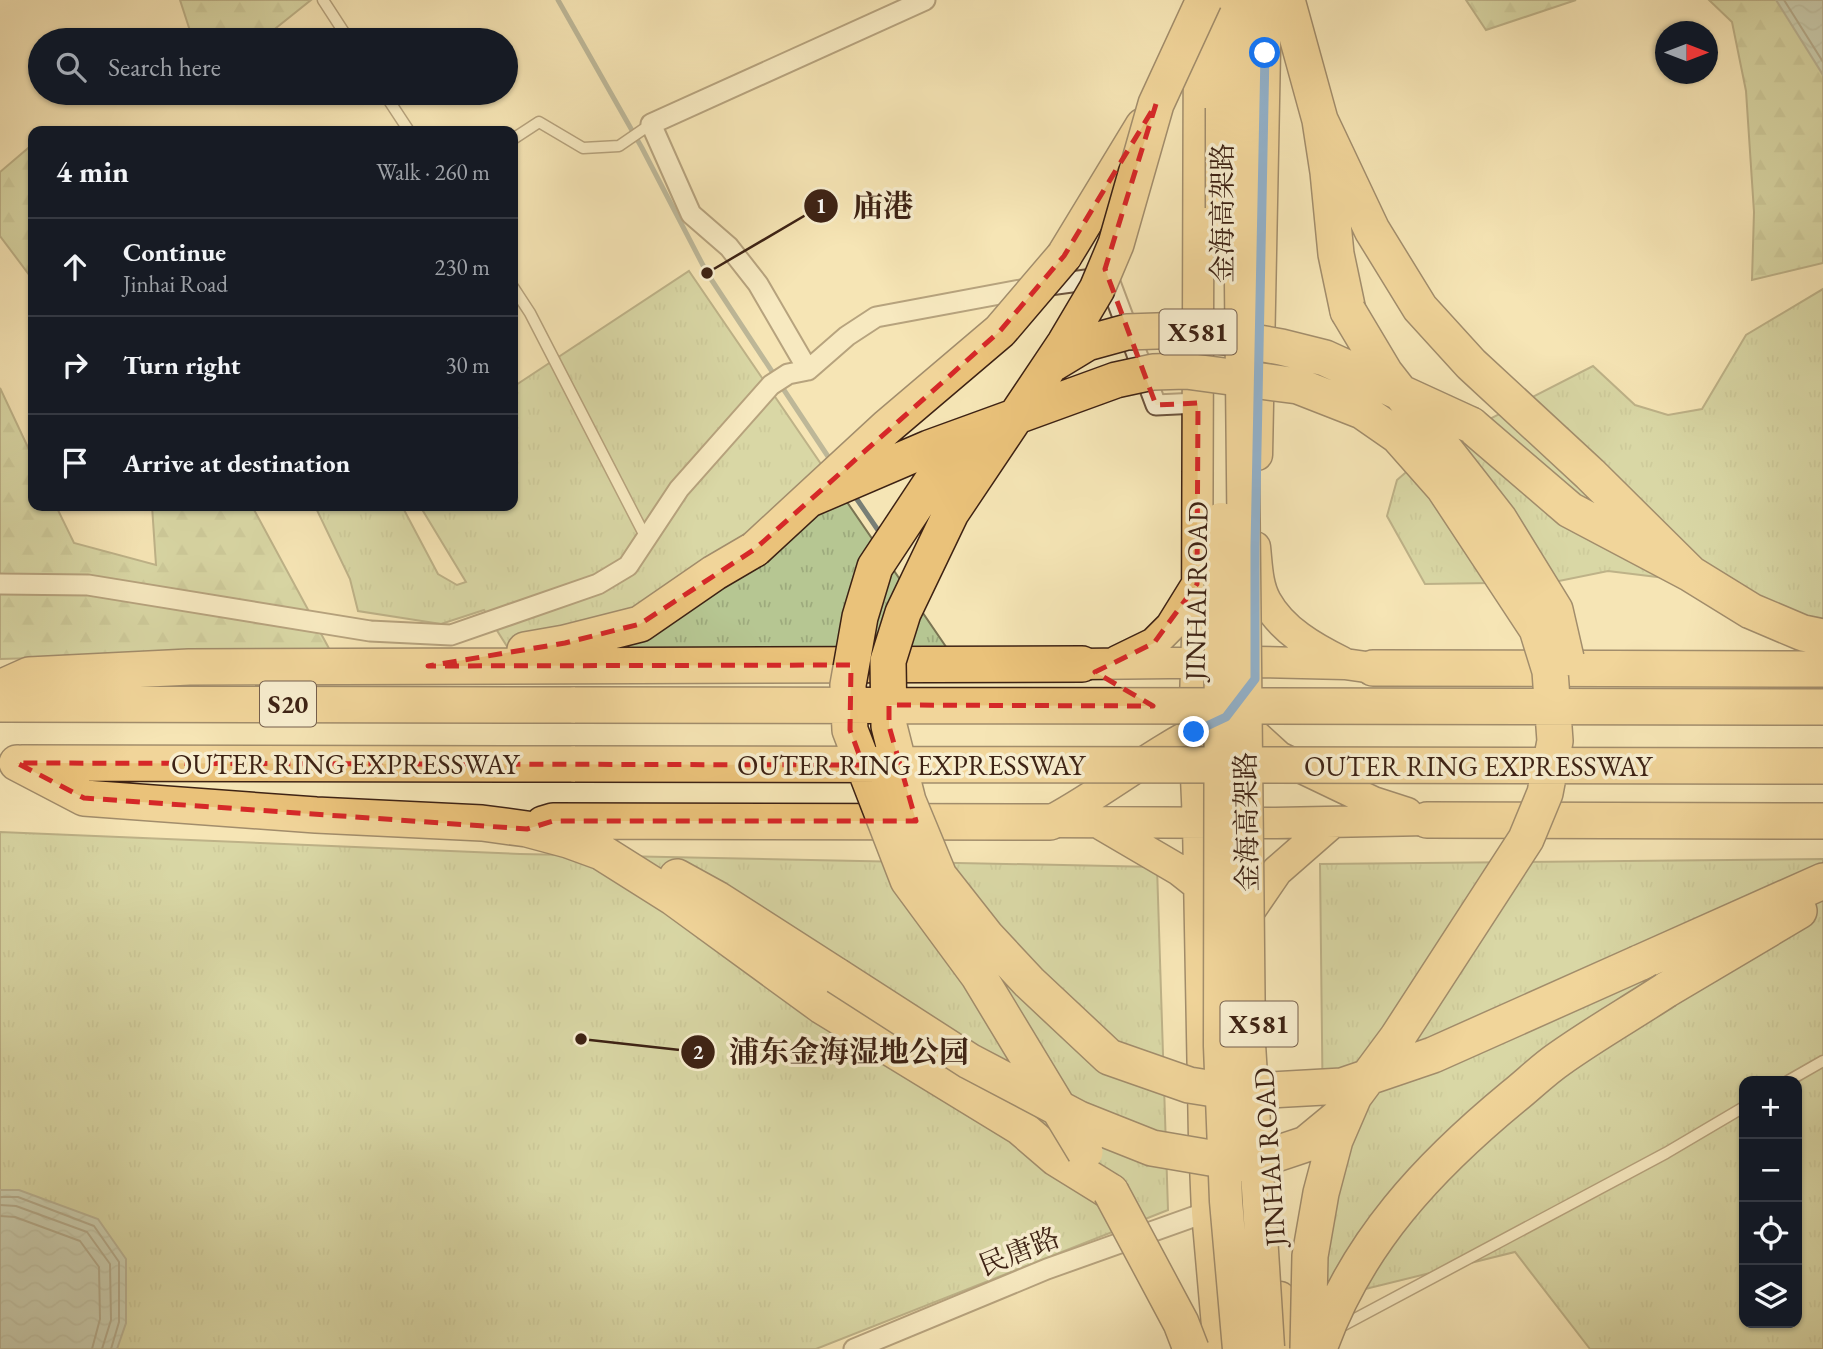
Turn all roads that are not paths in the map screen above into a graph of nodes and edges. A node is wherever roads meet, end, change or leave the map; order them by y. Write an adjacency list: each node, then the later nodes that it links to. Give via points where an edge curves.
1 (323, 0): 8 (lane)
2 (925, 0): 13 (street)
3 (1202, 0): 9 (highway, bridge); 17 (main road, JINHAI ROAD / X581)
4 (1223, 0): 62 (highway, 金海高架路, bridge, via 1220,1046 1226,1201)
5 (1249, 0): 63 (highway, 金海高架路, bridge, via 1241,296 1249,1044)
6 (1266, 0): 20 (main road, JINHAI ROAD / X581)
7 (1287, 0): 11 (highway)
8 (341, 28)
9 (1156, 104): 18 (highway, bridge, via 1064,256 1000,331); 49 (highway, bridge, via 1116,244 1097,289 951,513 903,613 888,660 889,726 908,801 939,876 986,937 1109,1057 1189,1085 1233,1092 1342,1086 1433,1055)
10 (392, 105): 12 (lane)
11 (1320, 120): 21 (highway, via 1372,230 1420,308 1471,364); 53 (highway, bridge, via 1336,254 1348,311 1385,373 1499,519 1555,610 1573,685 1578,734 1568,794 1550,841 1462,984 1397,1061 1363,1097 1306,1144 1245,1164 1152,1148 1079,1119)
12 (407, 126)
13 (648, 126): 14 (lane, via 620,146 583,148 539,122); 16 (street, via 691,214 729,247 758,284)
14 (518, 136)
15 (518, 295): 19 (lane)
16 (798, 372): 17 (street, via 876,317 1108,277 1156,405); 19 (street, via 771,385 679,489)
17 (1198, 403): 23 (main road, JINHAI ROAD / X581)
18 (810, 499): 26 (highway, bridge, via 755,549 640,624 565,643); 66 (highway, bridge, via 929,448 1116,380 1185,371 1298,386 1362,411 1398,436 1444,488 1537,629 1550,671 1555,741 1545,793 1526,839 1354,1096 1335,1140 1310,1256)
19 (646, 538): 22 (street, via 628,566 598,584 451,635 370,631 88,585)
20 (1255, 547): 27 (main road, via 1265,601 1289,630); 29 (main road, JINHAI ROAD / X581)
21 (1691, 574): 24 (highway, via 1751,611); 57 (highway, bridge, via 1570,510 1471,425 1325,358 1185,330 1127,332 1087,343 1004,391 932,481 875,567 848,684 850,730 908,880 978,975)
22 (0, 584)
23 (1197, 584): 25 (main road, via 1171,626 1154,643); 30 (main road, JINHAI ROAD / X581)
24 (1823, 638)
25 (1097, 664): 26 (highway); 30 (main road); 35 (main road)
26 (428, 666): 31 (highway, via 128,669 29,675)
27 (1359, 666): 28 (highway); 29 (main road); 36 (main road, via 1328,697 1278,718)
28 (1823, 669)
29 (1256, 671): 30 (main road); 34 (main road); 36 (main road, JINHAI ROAD / X581)
30 (1196, 672): 34 (main road); 35 (main road, JINHAI ROAD / X581)
31 (0, 688)
32 (0, 704): 33 (highway, S20, bridge)
33 (1823, 707)
34 (1226, 717): 35 (main road); 36 (main road)
35 (1194, 732): 37 (main road); 40 (main road, JINHAI ROAD / X581); 44 (main road)
36 (1256, 736): 37 (main road); 41 (main road, JINHAI ROAD / X581); 42 (main road, via 1279,757 1373,802)
37 (1226, 758): 40 (main road); 41 (main road)
38 (9, 763): 39 (highway, OUTER RING EXPRESSWAY / S20, bridge); 48 (highway, via 84,799)
39 (1823, 766)
40 (1197, 791): 46 (main road, JINHAI ROAD / X581)
41 (1254, 809): 46 (main road); 47 (main road); 52 (main road, JINHAI ROAD / X581)
42 (1427, 820): 43 (highway); 47 (main road)
43 (1823, 821)
44 (1050, 822): 45 (main road); 48 (highway, via 553,821)
45 (1097, 822): 46 (main road); 50 (main road)
46 (1198, 822): 50 (main road, JINHAI ROAD / X581)
47 (1333, 822): 52 (main road, via 1277,872)
48 (527, 829): 53 (highway, via 641,859 679,878 717,899)
49 (1823, 880)
50 (1198, 885): 58 (main road, JINHAI ROAD / X581)
51 (1823, 889): 67 (highway, bridge, via 1806,907 1558,1059 1470,1132 1402,1202 1331,1315)
52 (1251, 909): 64 (main road, JINHAI ROAD / X581)
53 (830, 991): 57 (highway, via 1020,1127 1056,1158)
54 (1823, 1061): 55 (lane)
55 (1797, 1076)
56 (1739, 1110): 65 (lane)
57 (1111, 1192): 60 (highway, bridge)
58 (1207, 1212): 59 (street, 民唐路, via 1047,1269); 61 (main road, JINHAI ROAD / X581)
59 (854, 1349)
60 (1191, 1349)
61 (1219, 1349)
62 (1239, 1349)
63 (1268, 1349)
64 (1284, 1349)
65 (1299, 1349)
66 (1308, 1349)
67 (1319, 1349)

